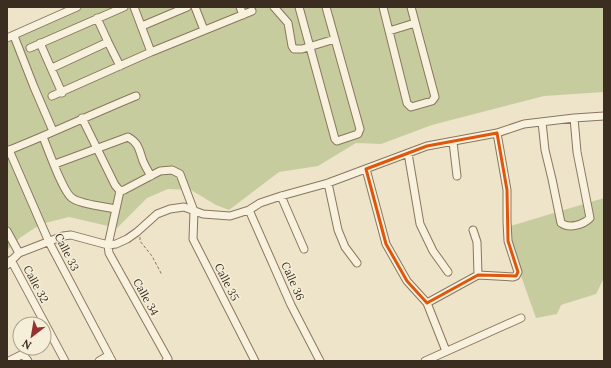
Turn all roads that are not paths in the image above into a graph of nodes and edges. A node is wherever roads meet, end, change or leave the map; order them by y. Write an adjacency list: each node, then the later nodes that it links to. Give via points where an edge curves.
1 (77, 7): 19 (street)
2 (124, 7): 14 (street)
3 (134, 7): 16 (street)
4 (187, 7): 16 (street)
5 (195, 7): 17 (street)
6 (240, 7): 13 (street)
7 (274, 7): 23 (street, via 288,23 294,49)
8 (299, 7): 23 (street)
9 (326, 7): 20 (street)
10 (383, 7): 18 (street)
11 (411, 7): 15 (street)
12 (252, 11): 13 (street)
13 (242, 15): 17 (street)
14 (97, 18): 21 (street); 22 (street)
15 (415, 23): 18 (street); 18 (street, via 435,97 432,101 408,106)
16 (142, 26): 25 (street)
17 (204, 30): 25 (street)
18 (389, 31)
19 (10, 37): 35 (street)
20 (335, 39): 23 (street); 23 (street, via 360,131 337,141)
21 (108, 42): 26 (street); 27 (street)
22 (40, 43): 24 (street); 27 (street)
23 (310, 46)
24 (30, 48)
25 (152, 52): 26 (street)
26 (120, 66): 28 (street)
27 (52, 68): 28 (street)
28 (62, 93): 29 (street)
29 (52, 96)
30 (136, 96): 32 (street)
31 (604, 116): 33 (street)
32 (82, 118): 35 (street); 39 (street)
33 (574, 118): 34 (street); 34 (street, via 577,152 590,218 587,222 571,227 561,223 544,150)
34 (542, 122): 36 (street, via 524,124)
35 (53, 131): 37 (street)
36 (497, 134): 38 (street); 61 (street, via 507,190 508,240 518,272 513,277)
37 (43, 137): 40 (street); 42 (street)
38 (453, 142): 41 (street, via 427,146); 45 (street)
39 (96, 148): 42 (street); 44 (street, via 128,137 139,148); 47 (street)
40 (8, 150): 54 (street, Calle 33)
41 (408, 153): 43 (street); 60 (street, via 420,224 433,251)
42 (55, 164): 49 (street, via 64,189 71,198)
43 (366, 168): 46 (street); 62 (street, via 386,244 407,281)
44 (151, 176): 47 (street); 51 (street, via 160,171 172,170 180,174)
45 (457, 176)
46 (328, 183): 48 (street); 59 (street, via 338,230 345,247)
47 (120, 191): 49 (street)
48 (281, 196): 50 (street, via 260,203); 56 (street)
49 (116, 209): 55 (street)
50 (249, 210): 51 (street, via 230,216); 72 (street, Calle 36)
51 (194, 211): 55 (street, via 184,207 157,214 127,239); 71 (street, Calle 35, via 193,239)
52 (7, 230): 57 (street)
53 (473, 230): 61 (street, via 477,242)
54 (49, 242): 55 (street, via 71,235); 57 (street); 65 (street, Calle 33)
55 (108, 245): 66 (street, Calle 34, via 109,253)
56 (304, 249)
57 (19, 253): 58 (street)
58 (9, 262): 69 (street, Calle 32)
59 (357, 263)
60 (448, 272)
61 (478, 275): 62 (street)
62 (427, 303): 64 (street)
63 (521, 318): 64 (street)
64 (446, 351): 73 (street)
65 (110, 358): 70 (street)
66 (167, 360)
67 (9, 361): 68 (street, via 23,354)
68 (28, 361)
69 (65, 361)
70 (99, 361)
71 (255, 361)
72 (320, 361)
73 (425, 361)

